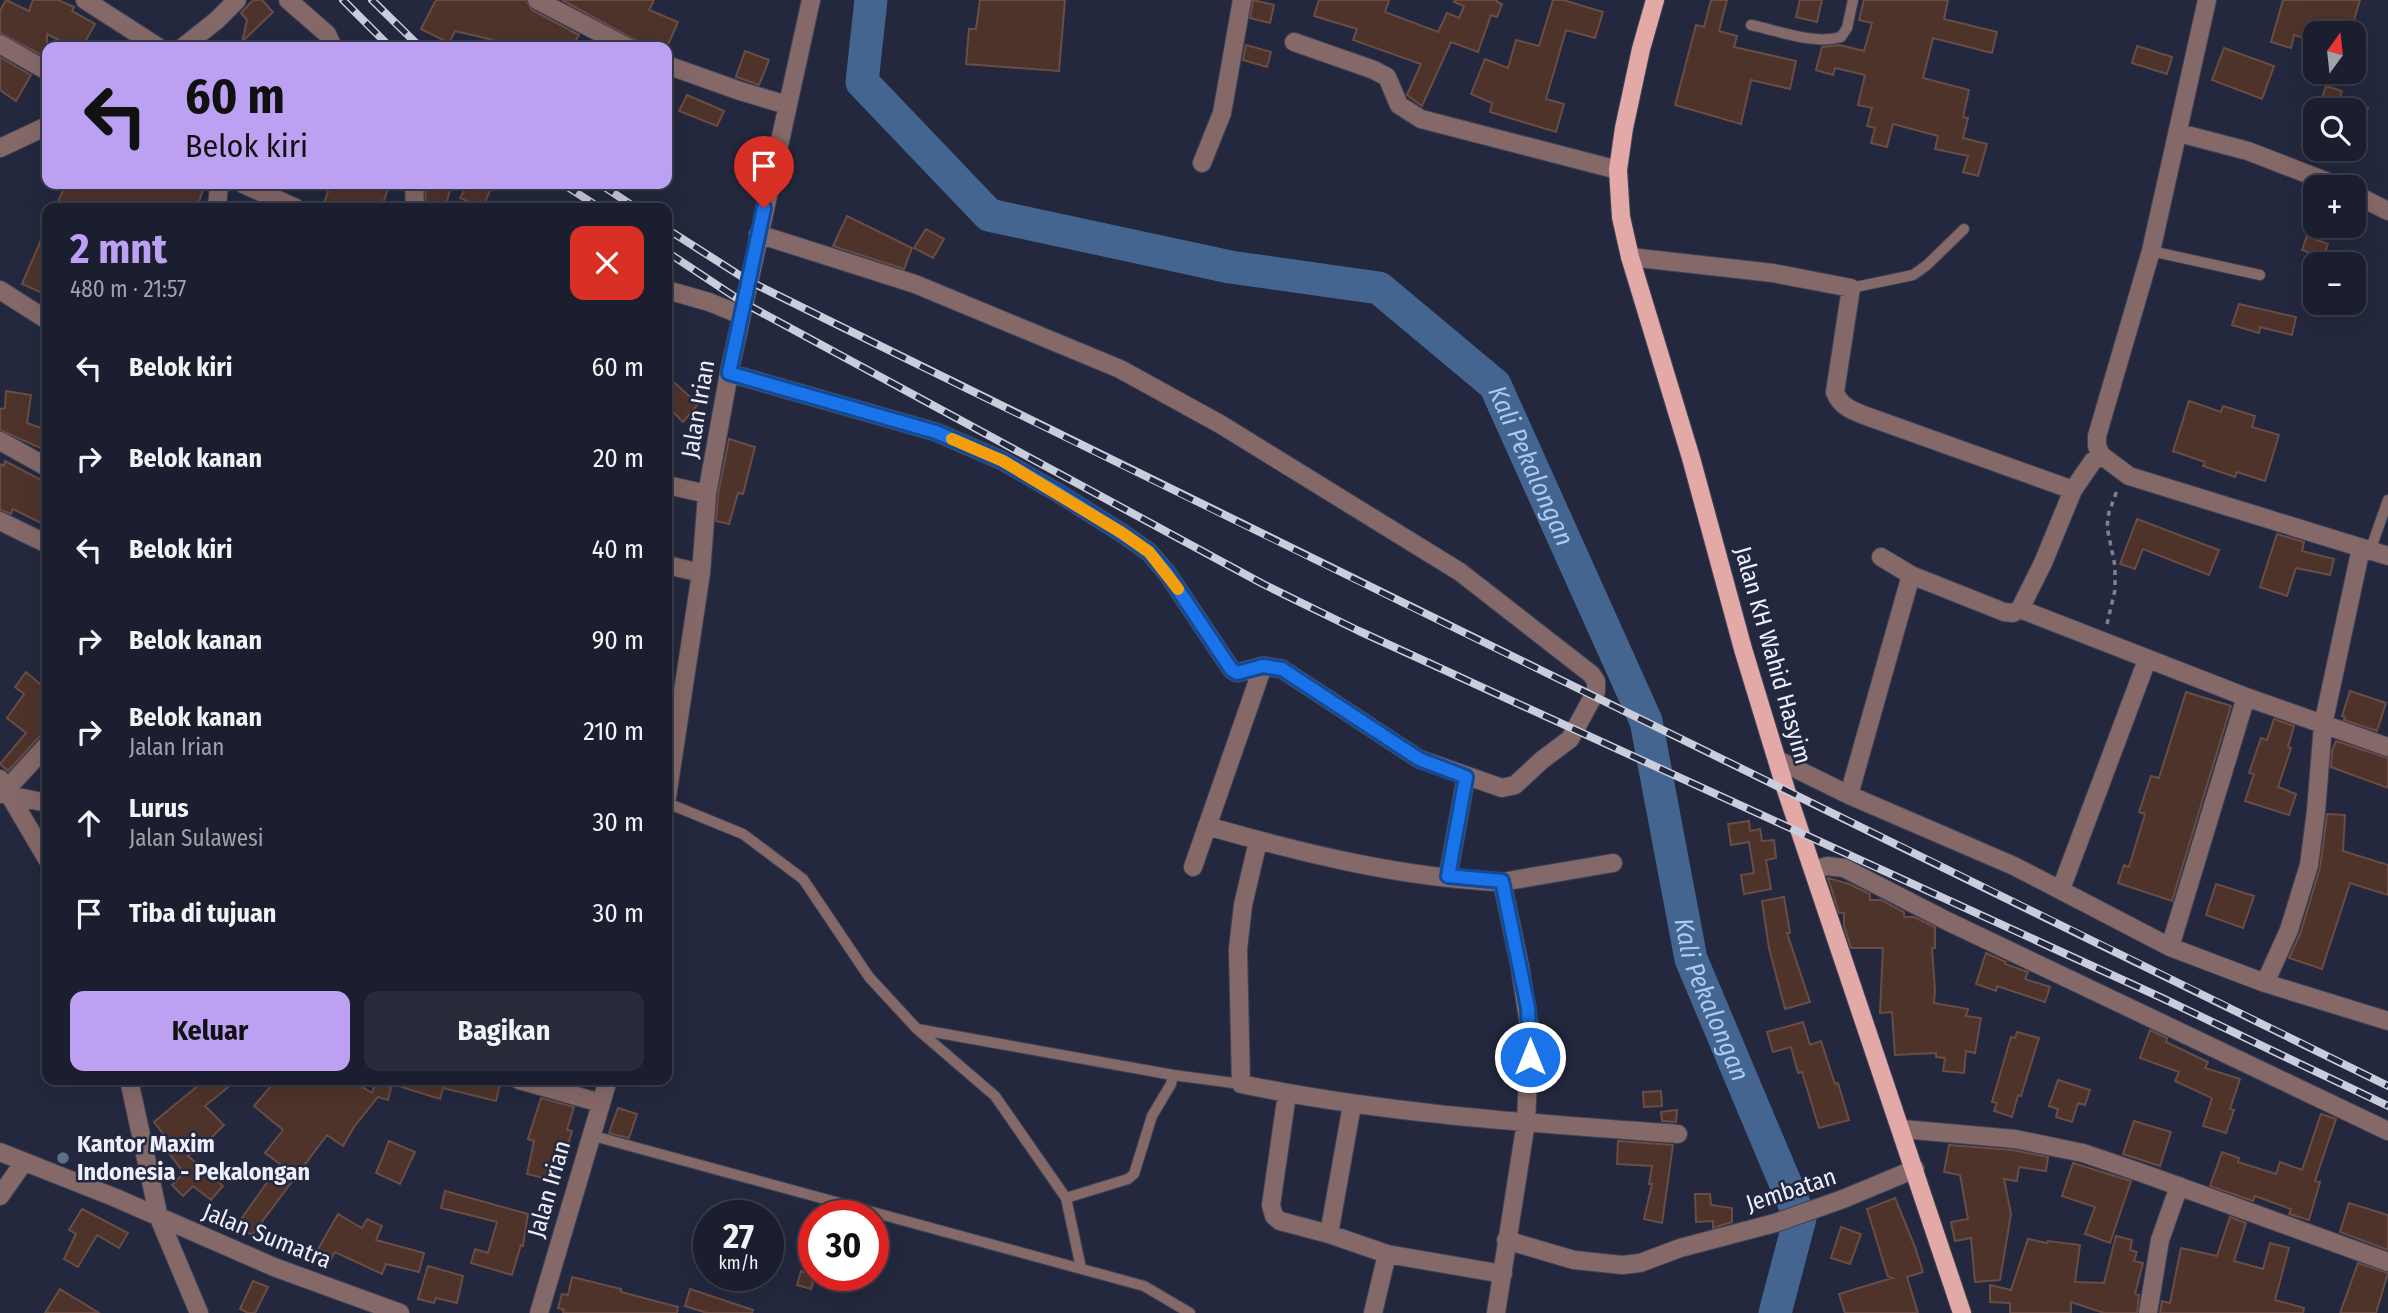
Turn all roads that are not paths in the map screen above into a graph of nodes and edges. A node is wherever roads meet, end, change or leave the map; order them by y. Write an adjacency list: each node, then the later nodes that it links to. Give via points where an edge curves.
1 (85, 0): 12 (street)
2 (237, 0): 13 (street)
3 (288, 0): 14 (street)
4 (537, 0): 15 (street)
5 (811, 0): 19 (street, Jalan Irian)
6 (1242, 0): 23 (street, via 1222,113)
7 (1655, 0): 24 (main road, Jalan KH Wahid Hasyim)
8 (1853, 0): 10 (lane, via 1842,37 1817,40)
9 (2207, 0): 21 (street)
10 (1751, 25)
11 (1294, 41): 24 (street, via 1387,77 1399,105 1421,119)
12 (150, 42)
13 (189, 42)
14 (331, 42)
15 (617, 42)
16 (0, 44): 18 (street)
17 (672, 67): 19 (street)
18 (42, 68)
19 (788, 105): 31 (street, Jalan Irian)
20 (42, 128): 22 (street)
21 (2179, 133): 25 (street, via 2248,151); 32 (street)
22 (0, 148)
23 (1202, 163)
24 (1618, 170): 33 (main road, Jalan KH Wahid Hasyim, via 1618,196)
25 (2310, 175)
26 (254, 189): 28 (street)
27 (2366, 200): 29 (street)
28 (285, 203)
29 (2388, 211)
30 (1964, 229): 35 (lane, via 1913,275)
31 (758, 234): 38 (street, Jalan Irian); 65 (street, via 915,284 1120,369 1220,424 1460,572 1591,674 1596,691 1563,746 1515,785 1502,788)
32 (2151, 251): 34 (lane); 42 (street, via 2104,406 2097,436)
33 (1630, 257): 35 (street, via 1773,273); 64 (main road, Jalan KH Wahid Hasyim)
34 (2260, 275)
35 (1851, 288): 45 (street, via 1835,392 1841,403)
36 (0, 290): 39 (street)
37 (672, 291): 38 (street)
38 (741, 314): 40 (street, Jalan Irian)
39 (42, 317)
40 (729, 373): 46 (street, Jalan Irian); 58 (street, via 936,432 1003,461 1149,552 1231,669 1237,673)
41 (0, 440): 43 (street)
42 (2101, 455): 45 (street); 50 (street, via 2129,476)
43 (42, 464)
44 (672, 486): 46 (street)
45 (2073, 490): 56 (street)
46 (707, 494): 54 (street, Jalan Irian)
47 (2388, 500): 50 (lane)
48 (0, 521): 49 (street)
49 (42, 542)
50 (2365, 550): 51 (street); 60 (street)
51 (2388, 556)
52 (1881, 557): 55 (street)
53 (672, 566): 54 (street)
54 (701, 573): 61 (street, Jalan Irian)
55 (1910, 575): 56 (street, via 2004,612); 67 (street)
56 (2020, 609): 57 (street)
57 (2147, 660): 59 (street); 78 (street)
58 (1263, 666): 65 (street, via 1282,669 1419,759); 70 (street)
59 (2246, 697): 60 (street); 79 (street)
60 (2323, 724): 62 (street); 80 (street, via 2309,865 2289,930)
61 (672, 741)
62 (2388, 747)
63 (42, 750): 66 (street)
64 (1779, 761): 67 (street); 75 (main road, Jalan KH Wahid Hasyim)
65 (1466, 777): 76 (street)
66 (4, 790): 68 (street); 72 (street)
67 (1849, 795): 78 (street)
68 (42, 801)
69 (672, 805): 82 (lane, via 743,834 803,879 869,977)
70 (1207, 826): 71 (street); 74 (street)
71 (1258, 841): 76 (street, via 1385,869); 84 (street, via 1238,949)
72 (42, 851)
73 (1613, 863): 77 (street)
74 (1193, 867)
75 (1814, 870): 92 (main road, Jalan KH Wahid Hasyim); 93 (street, via 1844,868)
76 (1448, 876): 77 (street)
77 (1502, 881): 91 (street, via 1528,1008)
78 (2061, 889): 79 (street)
79 (2170, 947): 80 (street)
80 (2265, 982): 81 (street)
81 (2388, 1021)
82 (917, 1029): 83 (lane); 101 (lane, via 995,1096)
83 (1173, 1075): 84 (lane); 101 (lane, via 1152,1116 1134,1174)
84 (1241, 1084): 88 (street)
85 (130, 1085): 102 (street)
86 (537, 1085): 89 (street)
87 (606, 1085): 89 (street, Jalan Irian)
88 (1287, 1094): 90 (street); 103 (street, via 1271,1212 1280,1221)
89 (601, 1103): 95 (street, Jalan Irian)
90 (1352, 1105): 91 (street); 103 (street)
91 (1526, 1122): 94 (street); 104 (street)
92 (1902, 1129): 98 (main road, Jalan KH Wahid Hasyim); 99 (street, via 2055,1146)
93 (2388, 1131)
94 (1678, 1134)
95 (590, 1135): 107 (lane); 111 (street, Jalan Irian)
96 (0, 1152): 97 (street, Jalan Sumatra)
97 (24, 1162): 100 (street); 102 (street, Jalan Sumatra)
98 (1915, 1169): 104 (street, Jembatan, via 1787,1219 1640,1263 1574,1260); 115 (main road, Jalan KH Wahid Hasyim)
99 (2179, 1186): 106 (street); 116 (street, via 2160,1240)
100 (0, 1196)
101 (1066, 1198): 107 (lane)
102 (159, 1218): 109 (street); 110 (street, Jalan Sumatra)
103 (1329, 1234): 105 (street)
104 (1506, 1240): 108 (street)
105 (1387, 1254): 108 (street); 113 (street)
106 (2388, 1262)
107 (1082, 1268): 112 (lane, via 1144,1286)
108 (1503, 1274): 114 (street)
109 (199, 1313)
110 (400, 1313)
111 (539, 1313)
112 (1190, 1313)
113 (1373, 1313)
114 (1496, 1313)
115 (1962, 1313)
116 (2148, 1313)

